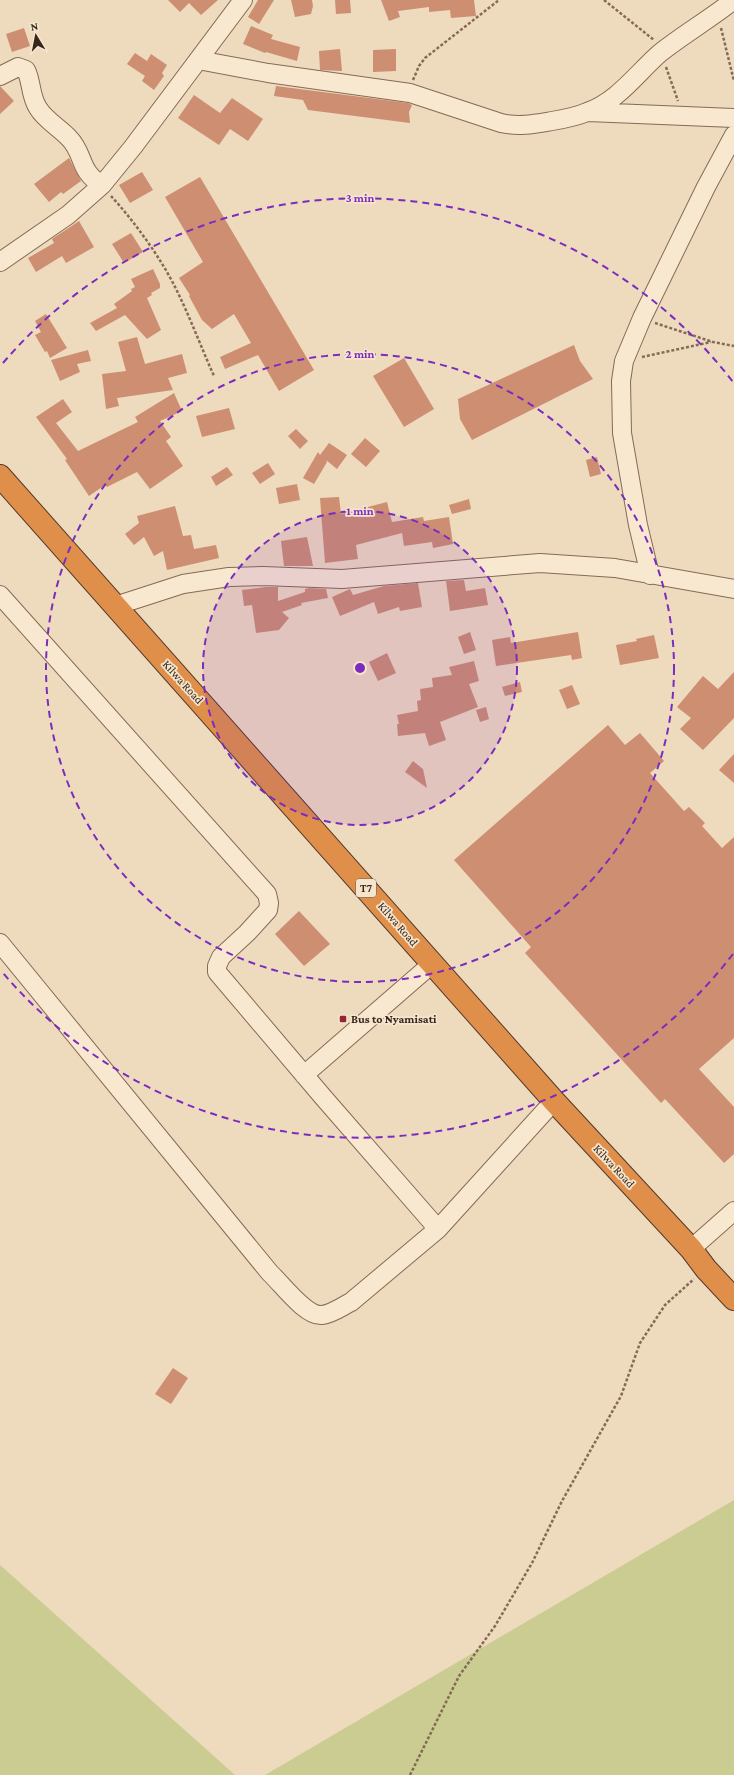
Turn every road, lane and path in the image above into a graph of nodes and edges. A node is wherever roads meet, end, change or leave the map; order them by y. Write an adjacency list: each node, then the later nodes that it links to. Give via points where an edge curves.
1 (243, 0): 7 (street)
2 (499, 0): 10 (path, via 425,58 415,74)
3 (604, 0): 6 (path, via 649,35)
4 (734, 0): 5 (street)
5 (718, 13): 6 (street); 9 (path)
6 (662, 52): 11 (street, via 623,88); 12 (path)
7 (198, 60): 10 (street, via 268,73); 15 (street)
8 (0, 76): 15 (street, via 18,66 26,70 31,94 38,109 70,138 87,173 92,180)
9 (734, 80)
10 (410, 93): 11 (street, via 516,126)
11 (588, 112): 12 (street)
12 (681, 116): 13 (street)
13 (734, 118)
14 (734, 135): 17 (street)
15 (102, 185): 16 (street, via 68,215); 21 (path, via 161,261)
16 (0, 262)
17 (642, 318): 18 (path); 20 (street)
18 (713, 342): 19 (path); 20 (path)
19 (734, 346)
20 (624, 361): 23 (street, via 621,388 622,433 638,526)
21 (214, 376)
22 (0, 476): 26 (highway, Kilwa Road / T7)
23 (650, 575): 24 (street); 26 (street, via 587,565 540,563 342,579 229,577 183,584)
24 (734, 589)
25 (0, 595): 29 (street, via 267,894 268,910 221,957 217,972)
26 (115, 606): 28 (highway, Kilwa Road / T7)
27 (0, 943): 32 (street, via 270,1273 313,1314 323,1315 351,1302)
28 (433, 963): 29 (street); 30 (highway, Kilwa Road / T7)
29 (304, 1075): 32 (street)
30 (554, 1100): 32 (street); 33 (highway, Kilwa Road / T7)
31 (734, 1211): 33 (street)
32 (438, 1230)
33 (692, 1249): 34 (highway, Kilwa Road / T7)
34 (706, 1268): 35 (highway, Kilwa Road / T7); 36 (path, via 665,1305 640,1343 620,1396 562,1500 532,1563 495,1626 459,1676)
35 (734, 1299)
36 (410, 1775)

